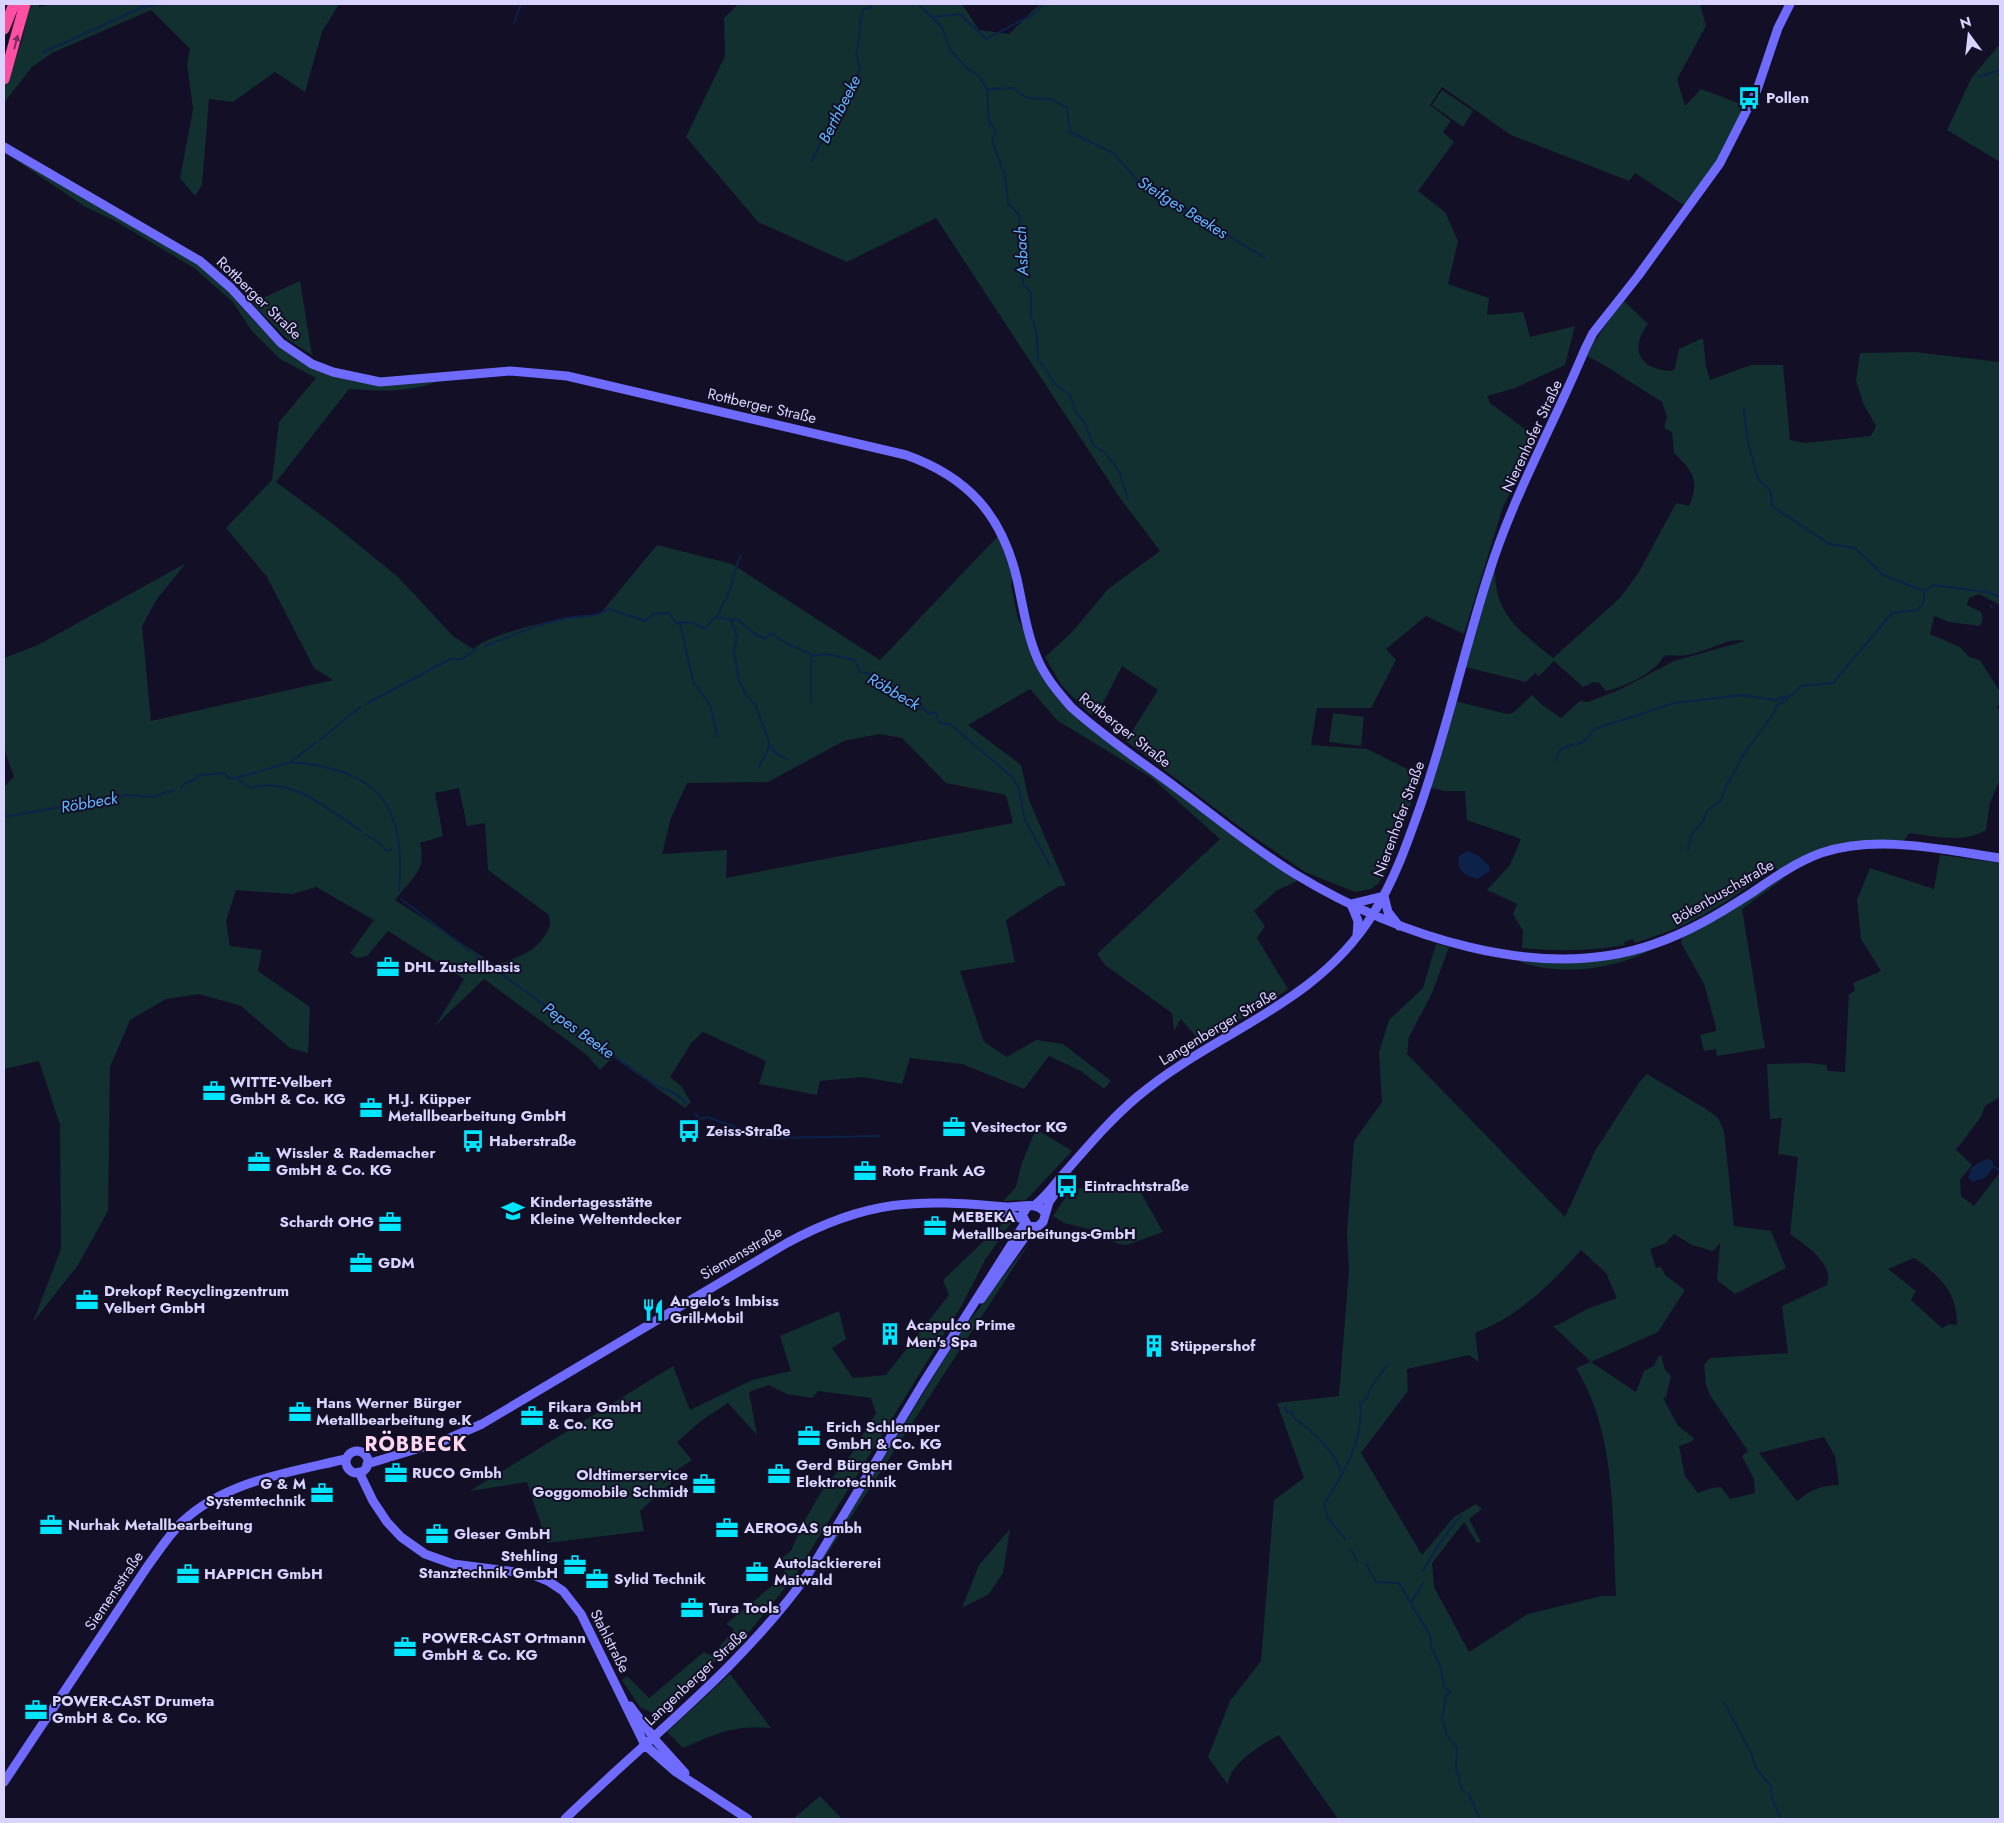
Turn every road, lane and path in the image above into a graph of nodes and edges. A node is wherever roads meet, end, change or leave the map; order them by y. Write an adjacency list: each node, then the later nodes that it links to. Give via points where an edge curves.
1 (14, 4): 4 (highway)
2 (25, 4): 5 (highway, one-way to 2)
3 (1790, 4): 8 (main road, Nierenhofer Straße, via 1778,28 1757,90 1720,163 1585,349 1498,548 1430,779 1410,838)
4 (4, 29)
5 (4, 79)
6 (4, 147): 9 (main road, Rottberger Straße, via 200,261 231,288 281,344 312,364 333,372 380,382 511,371 567,376 897,452 927,462 956,479 981,502 999,529 1012,561 1038,660 1071,707 1266,855)
7 (2000, 858): 11 (main road, Bökenbuschstraße, via 1906,846 1847,846 1807,860 1684,932 1651,945 1602,956 1556,958 1516,955 1448,941)
8 (1384, 896): 9 (main road); 10 (main road, Nierenhofer Straße); 11 (main road, via 1388,912)
9 (1351, 904): 10 (main road, Rottberger Straße); 12 (main road, via 1358,921)
10 (1372, 916): 11 (main road, Bökenbuschstraße); 12 (main road, Langenberger Straße)
11 (1399, 926)
12 (1357, 937): 13 (main road, Langenberger Straße, via 1299,994 1156,1081)
13 (1076, 1160): 15 (main road, Langenberger Straße, via 1044,1199); 16 (main road, Langenberger Straße)
14 (981, 1206): 15 (main road, Siemensstraße); 17 (main road, Siemensstraße); 19 (main road, Siemensstraße, via 941,1202 895,1204 855,1213 820,1226 692,1298 504,1412 430,1445)
15 (1031, 1206): 16 (main road, via 1039,1206); 17 (main road, via 1022,1214)
16 (1045, 1213): 17 (main road, via 1044,1222 1037,1227)
17 (1027, 1223): 21 (main road, Langenberger Straße, via 954,1335 808,1574 742,1653)
18 (347, 1464): 19 (main road); 19 (main road, Siemensstraße, via 354,1451); 23 (main road, Siemensstraße, via 295,1472 239,1487 182,1522 147,1568)
19 (364, 1465): 20 (main road, Stahlstraße, via 373,1501 387,1522 408,1543 444,1562 531,1574 556,1585 581,1614)
20 (621, 1694): 21 (main road, Stahlstraße); 22 (main road, Stahlstraße)
21 (653, 1736): 22 (main road, Langenberger Straße); 24 (main road, Stahlstraße)
22 (644, 1745): 24 (main road, via 676,1772); 25 (main road, Langenberger Straße)
23 (4, 1782)
24 (700, 1786): 26 (main road)
25 (565, 1819)
26 (748, 1819)

